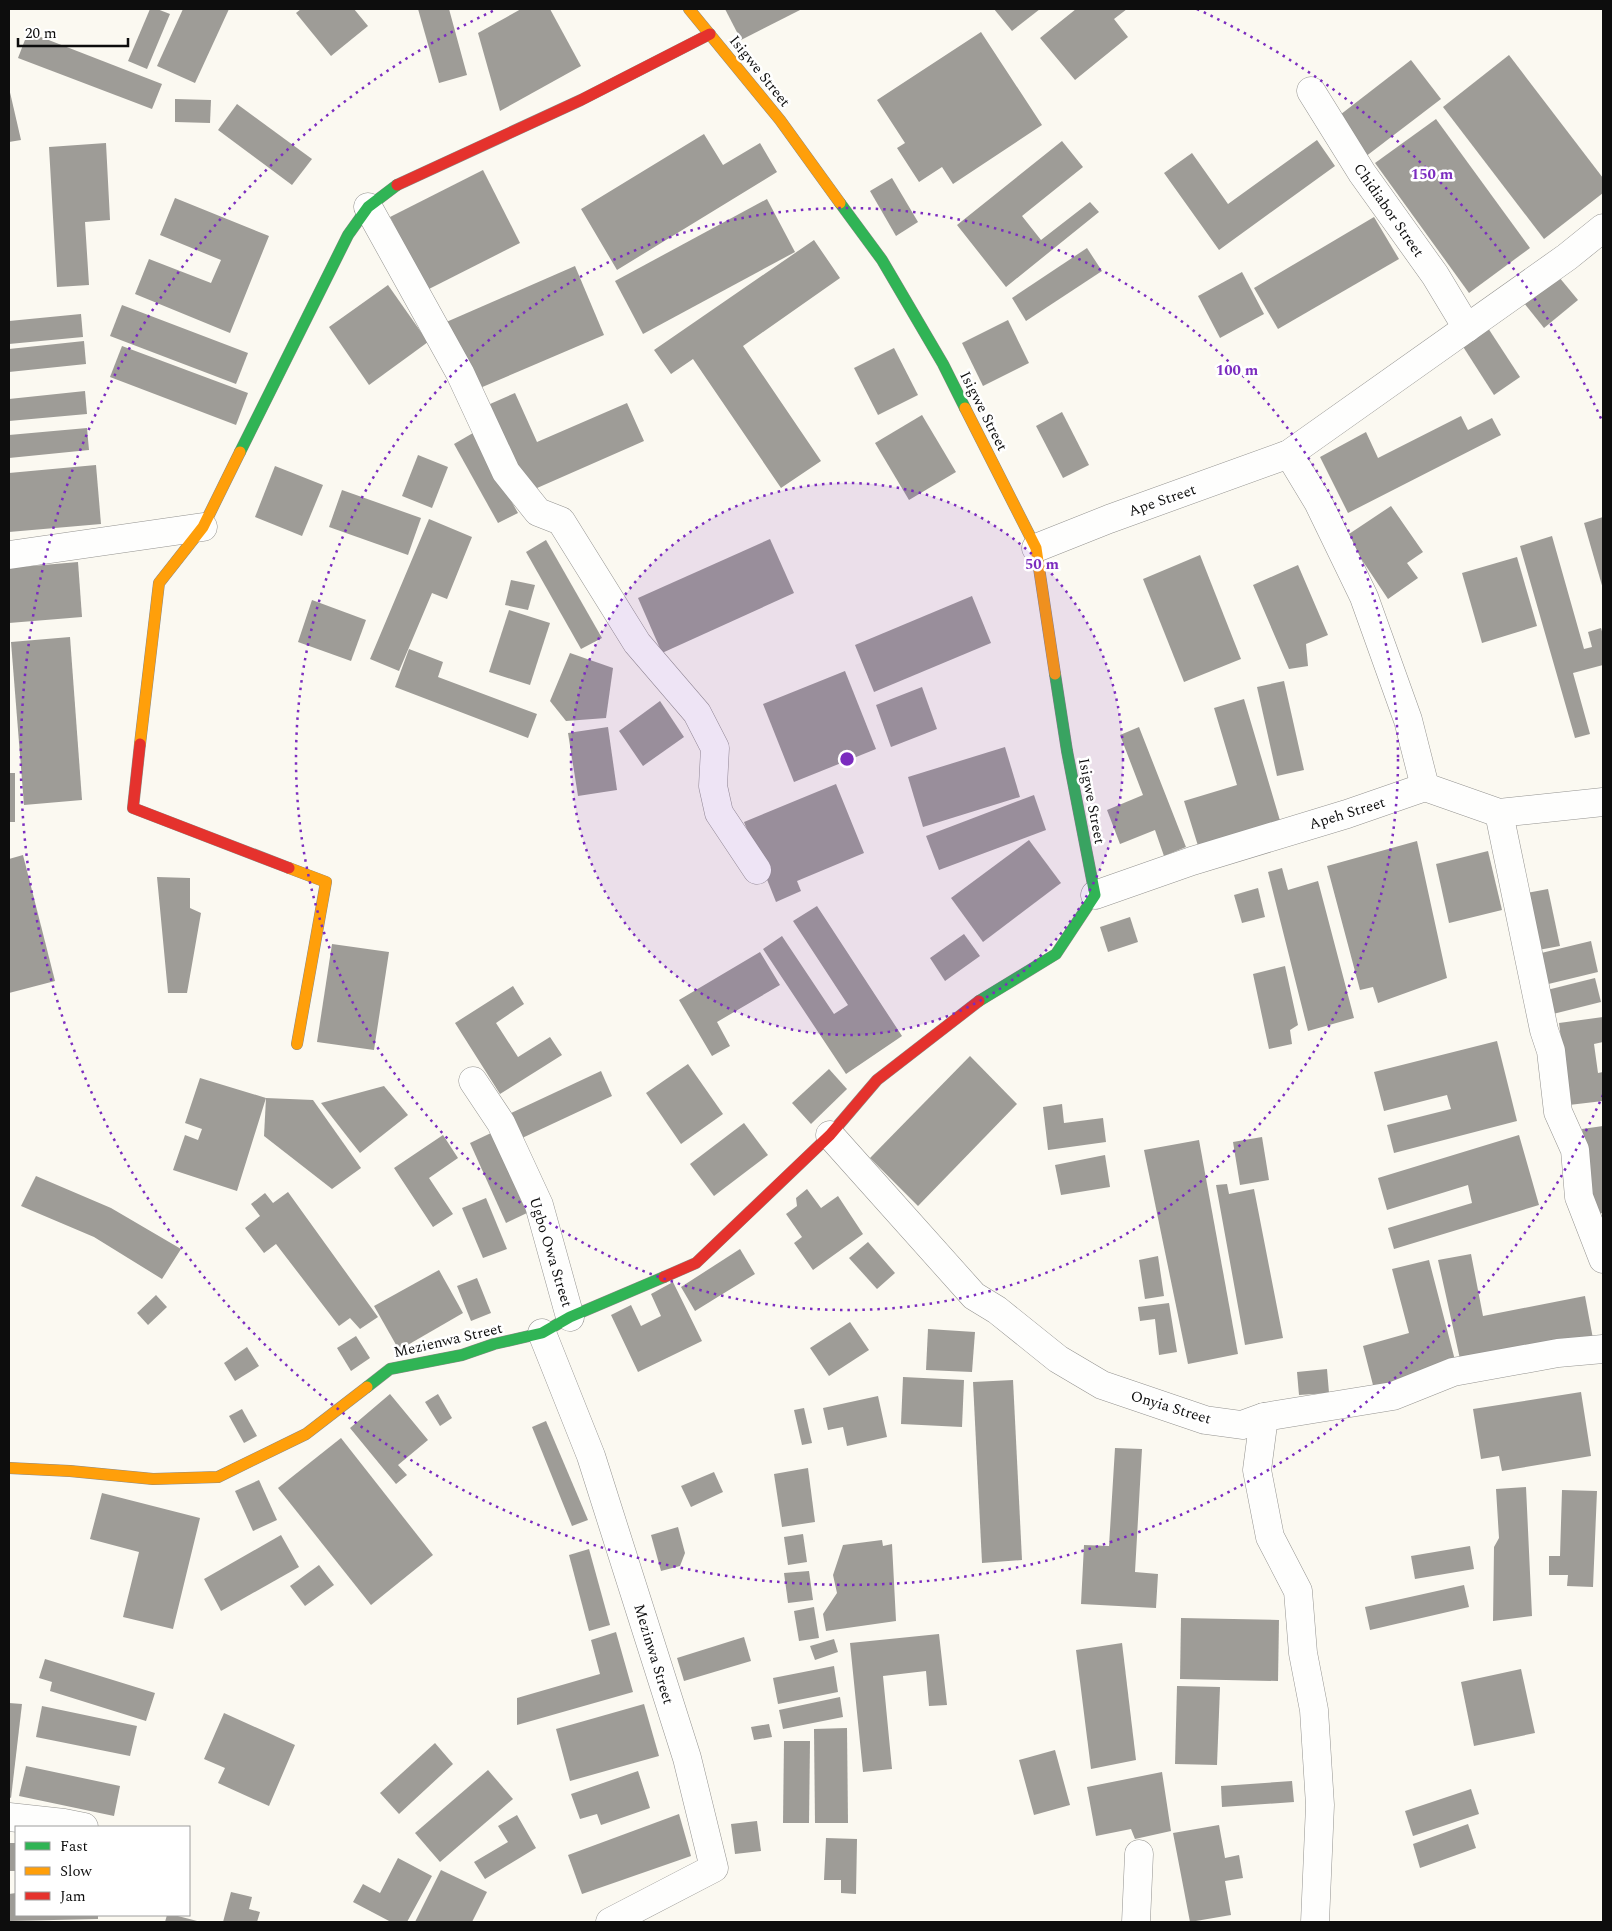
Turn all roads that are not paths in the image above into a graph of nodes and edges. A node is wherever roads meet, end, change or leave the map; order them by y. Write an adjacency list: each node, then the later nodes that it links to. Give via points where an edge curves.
1 (689, 9): 2 (street, Isigwe Street)
2 (710, 34): 4 (street, via 582,100 395,186); 9 (street, Isigwe Street, via 780,120 882,260 943,364)
3 (1311, 91): 6 (street, Chidiabor Street)
4 (368, 207): 8 (street, via 348,235); 14 (street, via 460,373 506,472 538,512 561,521 637,642 698,713 715,748 713,786 719,813)
5 (1603, 228): 6 (street, Ape Street)
6 (1467, 328): 7 (street, Ape Street)
7 (1288, 454): 9 (street, Ape Street); 11 (street, via 1318,502 1364,597 1408,720)
8 (203, 527): 10 (street); 16 (street, via 159,584 133,808 326,882)
9 (1036, 548): 15 (street, Isigwe Street, via 1067,751)
10 (9, 555)
11 (1425, 787): 13 (street); 15 (street, Apeh Street)
12 (1603, 802): 13 (street)
13 (1499, 812): 19 (street, via 1551,1051 1558,1112 1575,1150 1579,1197)
14 (757, 870)
15 (1096, 895): 18 (street, Mezienwa Street, via 1056,954 984,998 877,1080)
16 (297, 1044)
17 (473, 1081): 20 (street, Ugbo Owa Street, via 501,1123 539,1205)
18 (830, 1135): 20 (street, Mezienwa Street, via 696,1263); 23 (street, Onyia Street, via 974,1296 997,1310 1058,1359 1102,1385 1205,1420 1242,1425)
19 (1603, 1259)
20 (570, 1317): 21 (street, Mezienwa Street)
21 (542, 1333): 24 (street, Mezienwa Street, via 462,1355 390,1369 306,1434 218,1477 153,1479); 28 (street, Mezinwa Street, via 592,1456 687,1758 714,1868)
22 (1603, 1349): 23 (street, Onyia Street, via 1558,1353 1453,1372 1393,1396)
23 (1264, 1417): 30 (street, via 1257,1470 1270,1537 1298,1591 1303,1654 1314,1710 1320,1806)
24 (9, 1468)
25 (9, 1817): 26 (street)
26 (79, 1826)
27 (1139, 1854): 29 (street)
28 (610, 1922)
29 (1136, 1922)
30 (1315, 1922)

